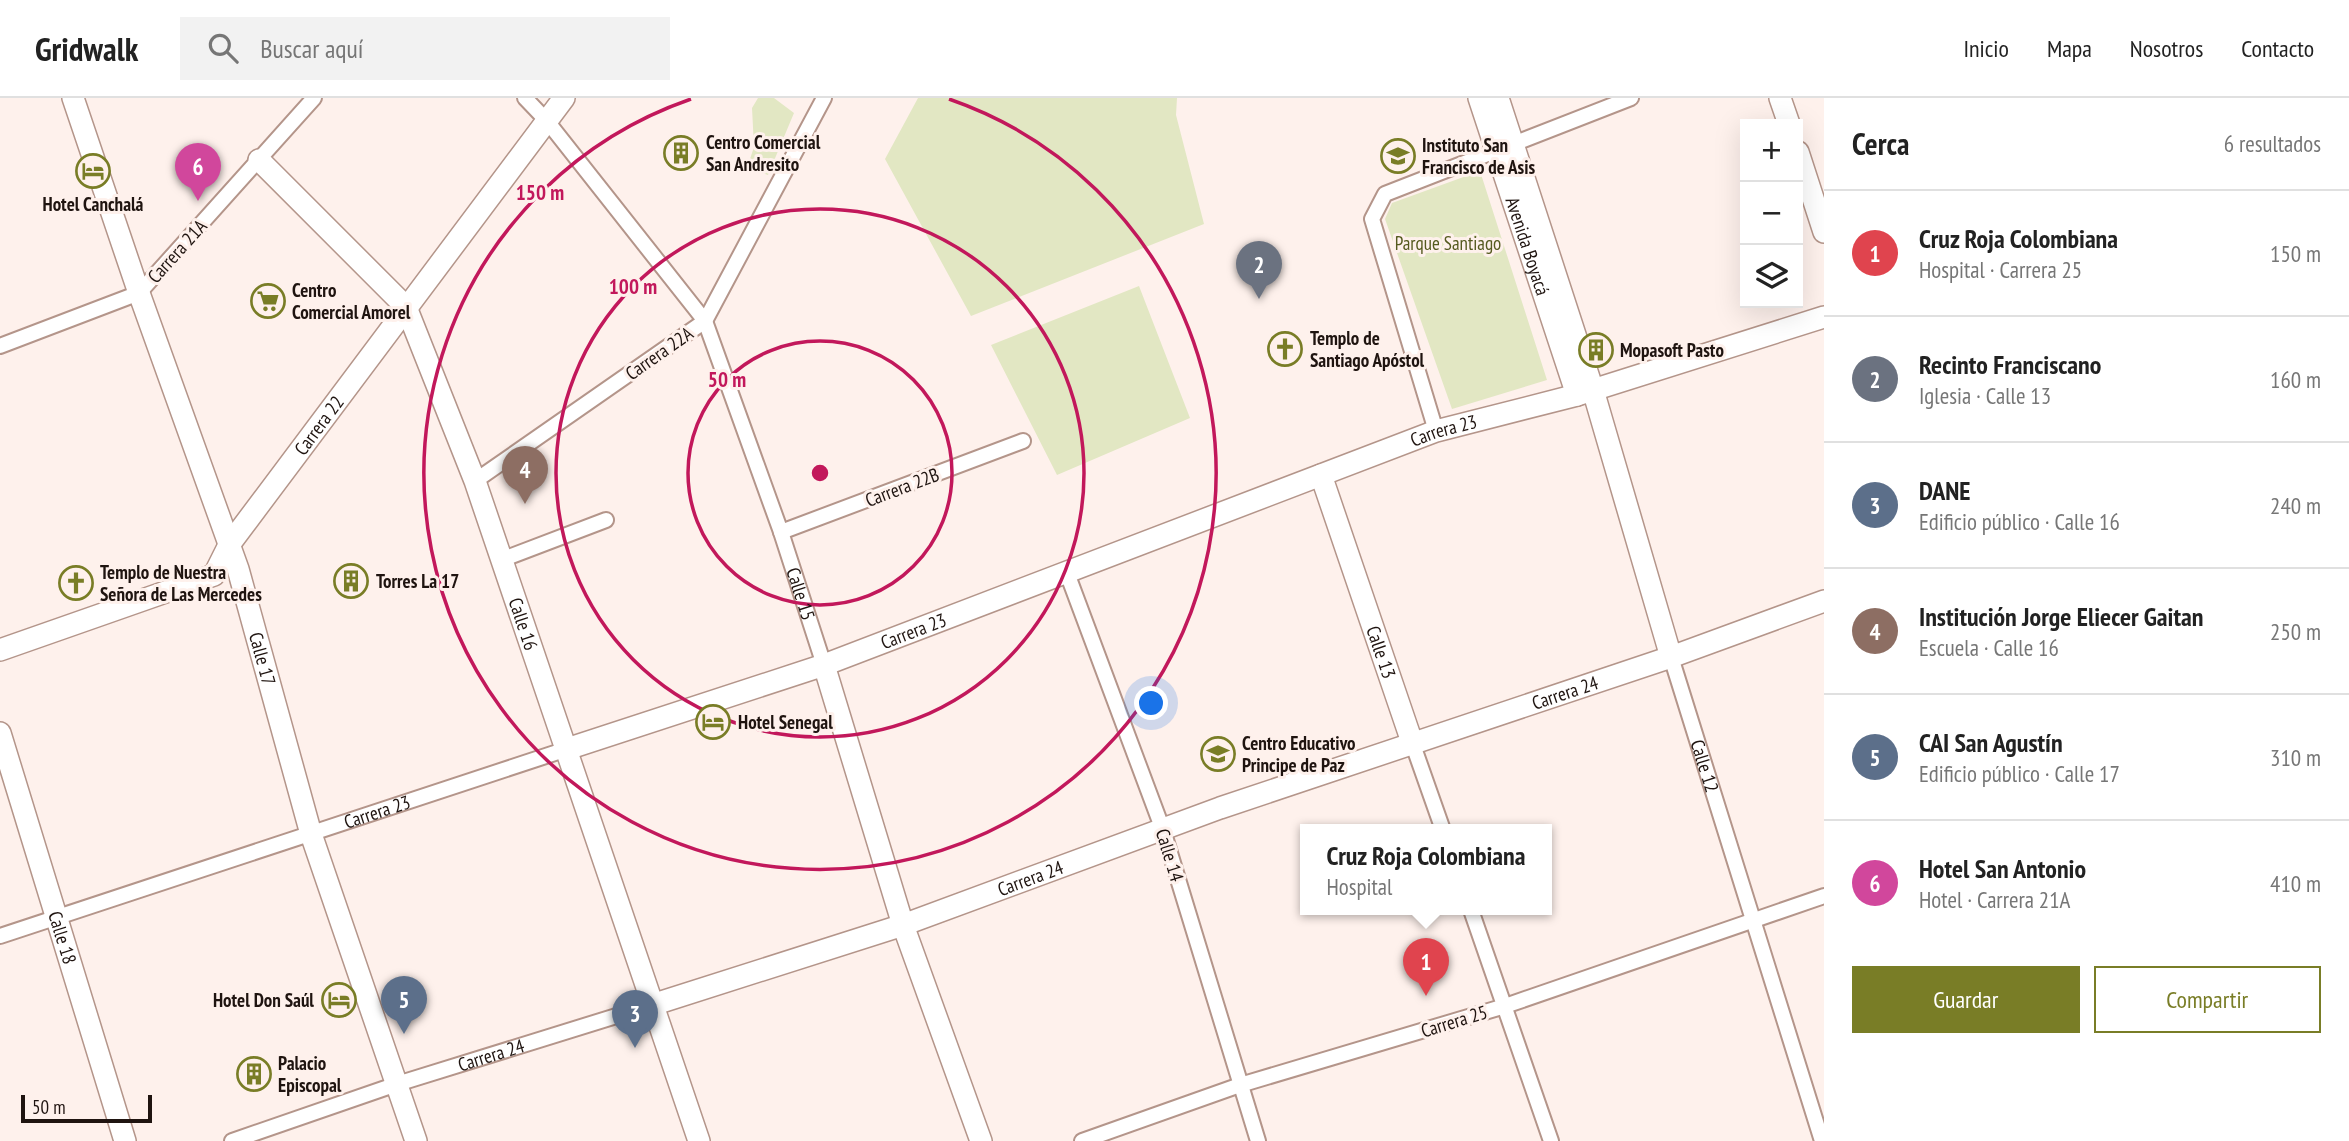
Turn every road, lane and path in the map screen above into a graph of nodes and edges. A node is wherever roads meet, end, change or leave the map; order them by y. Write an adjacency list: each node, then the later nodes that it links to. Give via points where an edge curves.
1 (73, 98): 16 (street, Calle 17)
2 (314, 98): 13 (street, Carrera 21A)
3 (525, 98): 11 (street, Calle 15)
4 (564, 98): 11 (street, Carrera 22)
5 (824, 98): 19 (street, Carrera 22A)
6 (1479, 98): 12 (street, Avenida Boyacá)
7 (1498, 98): 12 (street, Avenida Boyacá)
8 (1631, 98): 12 (street)
9 (1780, 98): 10 (street)
10 (1786, 119)
11 (547, 121): 17 (street, Carrera 22); 19 (street, Calle 15)
12 (1505, 146): 21 (street, Avenida Boyacá); 22 (street, via 1385,194 1371,219)
13 (259, 160): 16 (street, Carrera 21A); 17 (street, Calle 16)
14 (1803, 167): 15 (street)
15 (1824, 232)
16 (139, 293): 20 (street, Carrera 21A); 28 (street, Calle 17)
17 (406, 307): 25 (street, Calle 16); 28 (street, Carrera 22)
18 (1824, 317): 21 (street, Carrera 23)
19 (705, 321): 25 (street, Carrera 22A); 27 (street, Calle 15)
20 (0, 346)
21 (1585, 393): 22 (street, Carrera 23); 33 (street, Calle 12)
22 (1436, 431): 24 (street, Carrera 23)
23 (1023, 441): 27 (street, Carrera 22B)
24 (1321, 475): 30 (street, Carrera 23); 36 (street, Calle 13)
25 (475, 481): 29 (street, Calle 16)
26 (607, 520): 29 (street)
27 (781, 532): 34 (street, Calle 15)
28 (229, 545): 32 (street, Carrera 22, via 209,579); 40 (street, Calle 17)
29 (501, 560): 37 (street, Calle 16)
30 (1067, 573): 34 (street, Carrera 23); 39 (street, Calle 14)
31 (1824, 601): 33 (street, Carrera 24)
32 (0, 650)
33 (1671, 656): 36 (street, Carrera 24); 44 (street, Calle 12)
34 (824, 665): 37 (street, Carrera 23); 45 (street, Calle 15)
35 (0, 733): 43 (street, Calle 18)
36 (1412, 742): 38 (street, Calle 13); 39 (street, Carrera 24)
37 (567, 749): 40 (street, Carrera 23); 47 (street, Calle 16)
38 (1441, 824)
39 (1163, 830): 45 (street, Carrera 24); 50 (street, Calle 14)
40 (311, 834): 43 (street, Carrera 23); 49 (street, Calle 17)
41 (1824, 896): 44 (street, Carrera 25)
42 (1473, 915): 48 (street)
43 (55, 918): 46 (street, Carrera 23); 51 (street, Calle 18)
44 (1752, 920): 48 (street, Carrera 25); 59 (street, Calle 12)
45 (903, 925): 47 (street, Carrera 24); 55 (street, Calle 15)
46 (0, 936)
47 (655, 1004): 49 (street, Carrera 24); 54 (street, Calle 16)
48 (1505, 1006): 50 (street, Carrera 25); 58 (street)
49 (397, 1084): 52 (street, Carrera 24); 53 (street, Calle 17)
50 (1240, 1085): 56 (street, Carrera 25); 57 (street, Calle 14)
51 (125, 1141)
52 (232, 1141)
53 (416, 1141)
54 (699, 1141)
55 (981, 1141)
56 (1082, 1141)
57 (1258, 1141)
58 (1551, 1141)
59 (1822, 1141)

